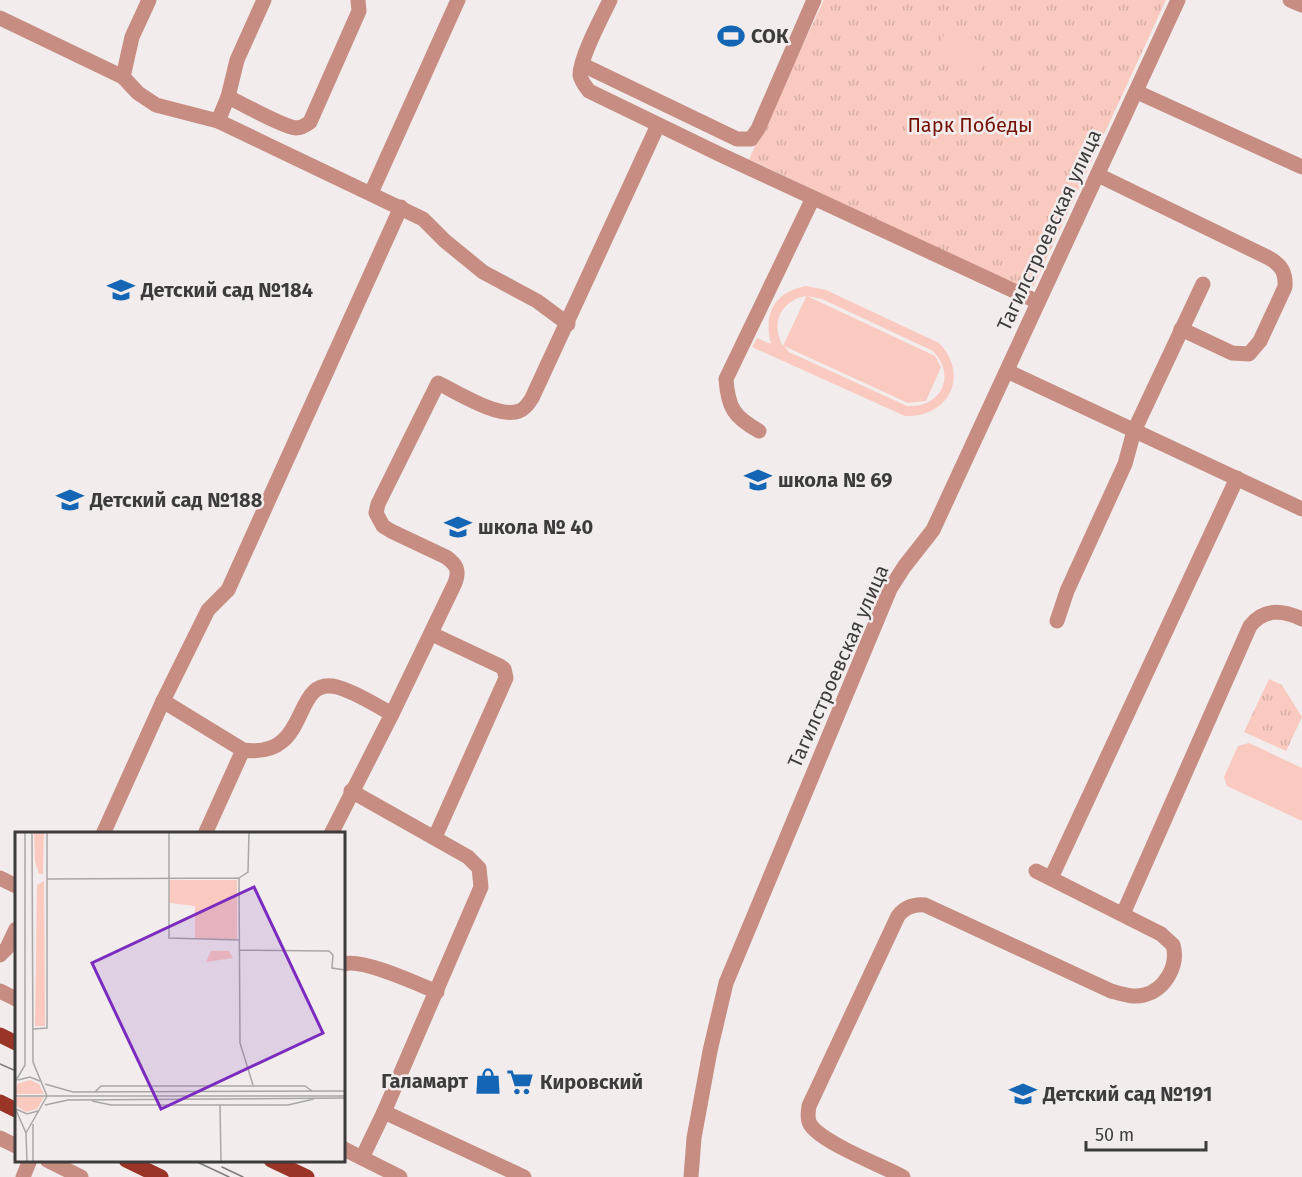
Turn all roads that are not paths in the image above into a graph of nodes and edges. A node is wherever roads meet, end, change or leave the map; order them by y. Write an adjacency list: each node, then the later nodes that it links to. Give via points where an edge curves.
1 (149, 0): 12 (street, via 132,37)
2 (264, 0): 14 (street, via 237,60)
3 (358, 0): 14 (street, via 359,11 310,122 298,128 287,125)
4 (458, 0): 19 (street)
5 (609, 0): 11 (street)
6 (814, 0): 11 (street, via 751,139 737,139)
7 (1178, 0): 13 (street, Тагилстроевская улица)
8 (1290, 0): 9 (street)
9 (1302, 5)
10 (0, 18): 12 (street)
11 (583, 65): 16 (street, via 582,83 589,91)
12 (123, 77): 15 (street, via 156,105)
13 (1137, 92): 17 (street); 18 (street, Тагилстроевская улица)
14 (228, 97): 15 (street)
15 (218, 122): 19 (street)
16 (658, 125): 20 (street); 24 (street)
17 (1302, 167)
18 (1098, 175): 23 (street, Тагилстроевская улица); 25 (street, via 1269,258 1283,269 1285,287 1260,342 1249,354 1232,353)
19 (371, 193): 21 (street)
20 (813, 198): 23 (street); 27 (street, via 726,380 735,415)
21 (401, 207): 24 (street, via 423,219 483,272 537,301); 34 (street, via 228,590 208,610)
22 (1203, 284): 25 (street)
23 (1038, 302): 26 (street, Тагилстроевская улица)
24 (568, 324): 33 (street, via 532,398 519,411 496,411 438,383 378,504 376,513 383,526 446,556 458,569)
25 (1181, 329): 28 (street)
26 (1007, 371): 28 (street); 72 (street, Тагилстроевская улица, via 933,530 890,589 726,983 694,1138)
27 (759, 431)
28 (1134, 431): 29 (street); 32 (street, via 1125,464)
29 (1237, 478): 30 (street); 44 (street)
30 (1302, 509)
31 (1302, 619): 46 (street, via 1282,611 1267,613 1250,626)
32 (1057, 621)
33 (432, 634): 35 (street); 41 (street, via 501,666 506,678)
34 (163, 701): 36 (street); 38 (street)
35 (392, 714): 36 (street, via 336,687 324,687 305,702 289,736 277,747 257,752); 37 (street)
36 (243, 750): 39 (street)
37 (351, 792): 40 (street); 41 (street)
38 (103, 832)
39 (206, 832)
40 (332, 832)
41 (435, 837): 51 (street, via 475,862 481,887)
42 (1036, 871): 44 (street)
43 (1, 872): 45 (street)
44 (1051, 878): 46 (street)
45 (15, 885)
46 (1123, 914): 73 (street, via 1161,934 1173,945 1175,953 1166,981 1143,995 1111,991 925,905 916,904 898,916 809,1106 808,1116 810,1124 827,1139)
47 (15, 931): 48 (street)
48 (0, 955)
49 (345, 964): 51 (street, via 369,966)
50 (0, 991): 52 (street)
51 (437, 992): 57 (street)
52 (15, 998)
53 (0, 1035): 54 (main road)
54 (15, 1042)
55 (0, 1102): 56 (main road)
56 (15, 1110)
57 (384, 1112): 61 (street); 71 (street)
58 (0, 1138): 59 (street)
59 (15, 1146)
60 (345, 1150): 61 (street)
61 (362, 1158): 70 (street)
62 (30, 1162): 66 (street)
63 (49, 1162): 67 (street)
64 (128, 1162): 68 (main road)
65 (273, 1162): 69 (main road)
66 (23, 1177)
67 (81, 1177)
68 (161, 1177)
69 (307, 1177)
70 (400, 1177)
71 (524, 1177)
72 (691, 1177)
73 (903, 1177)

